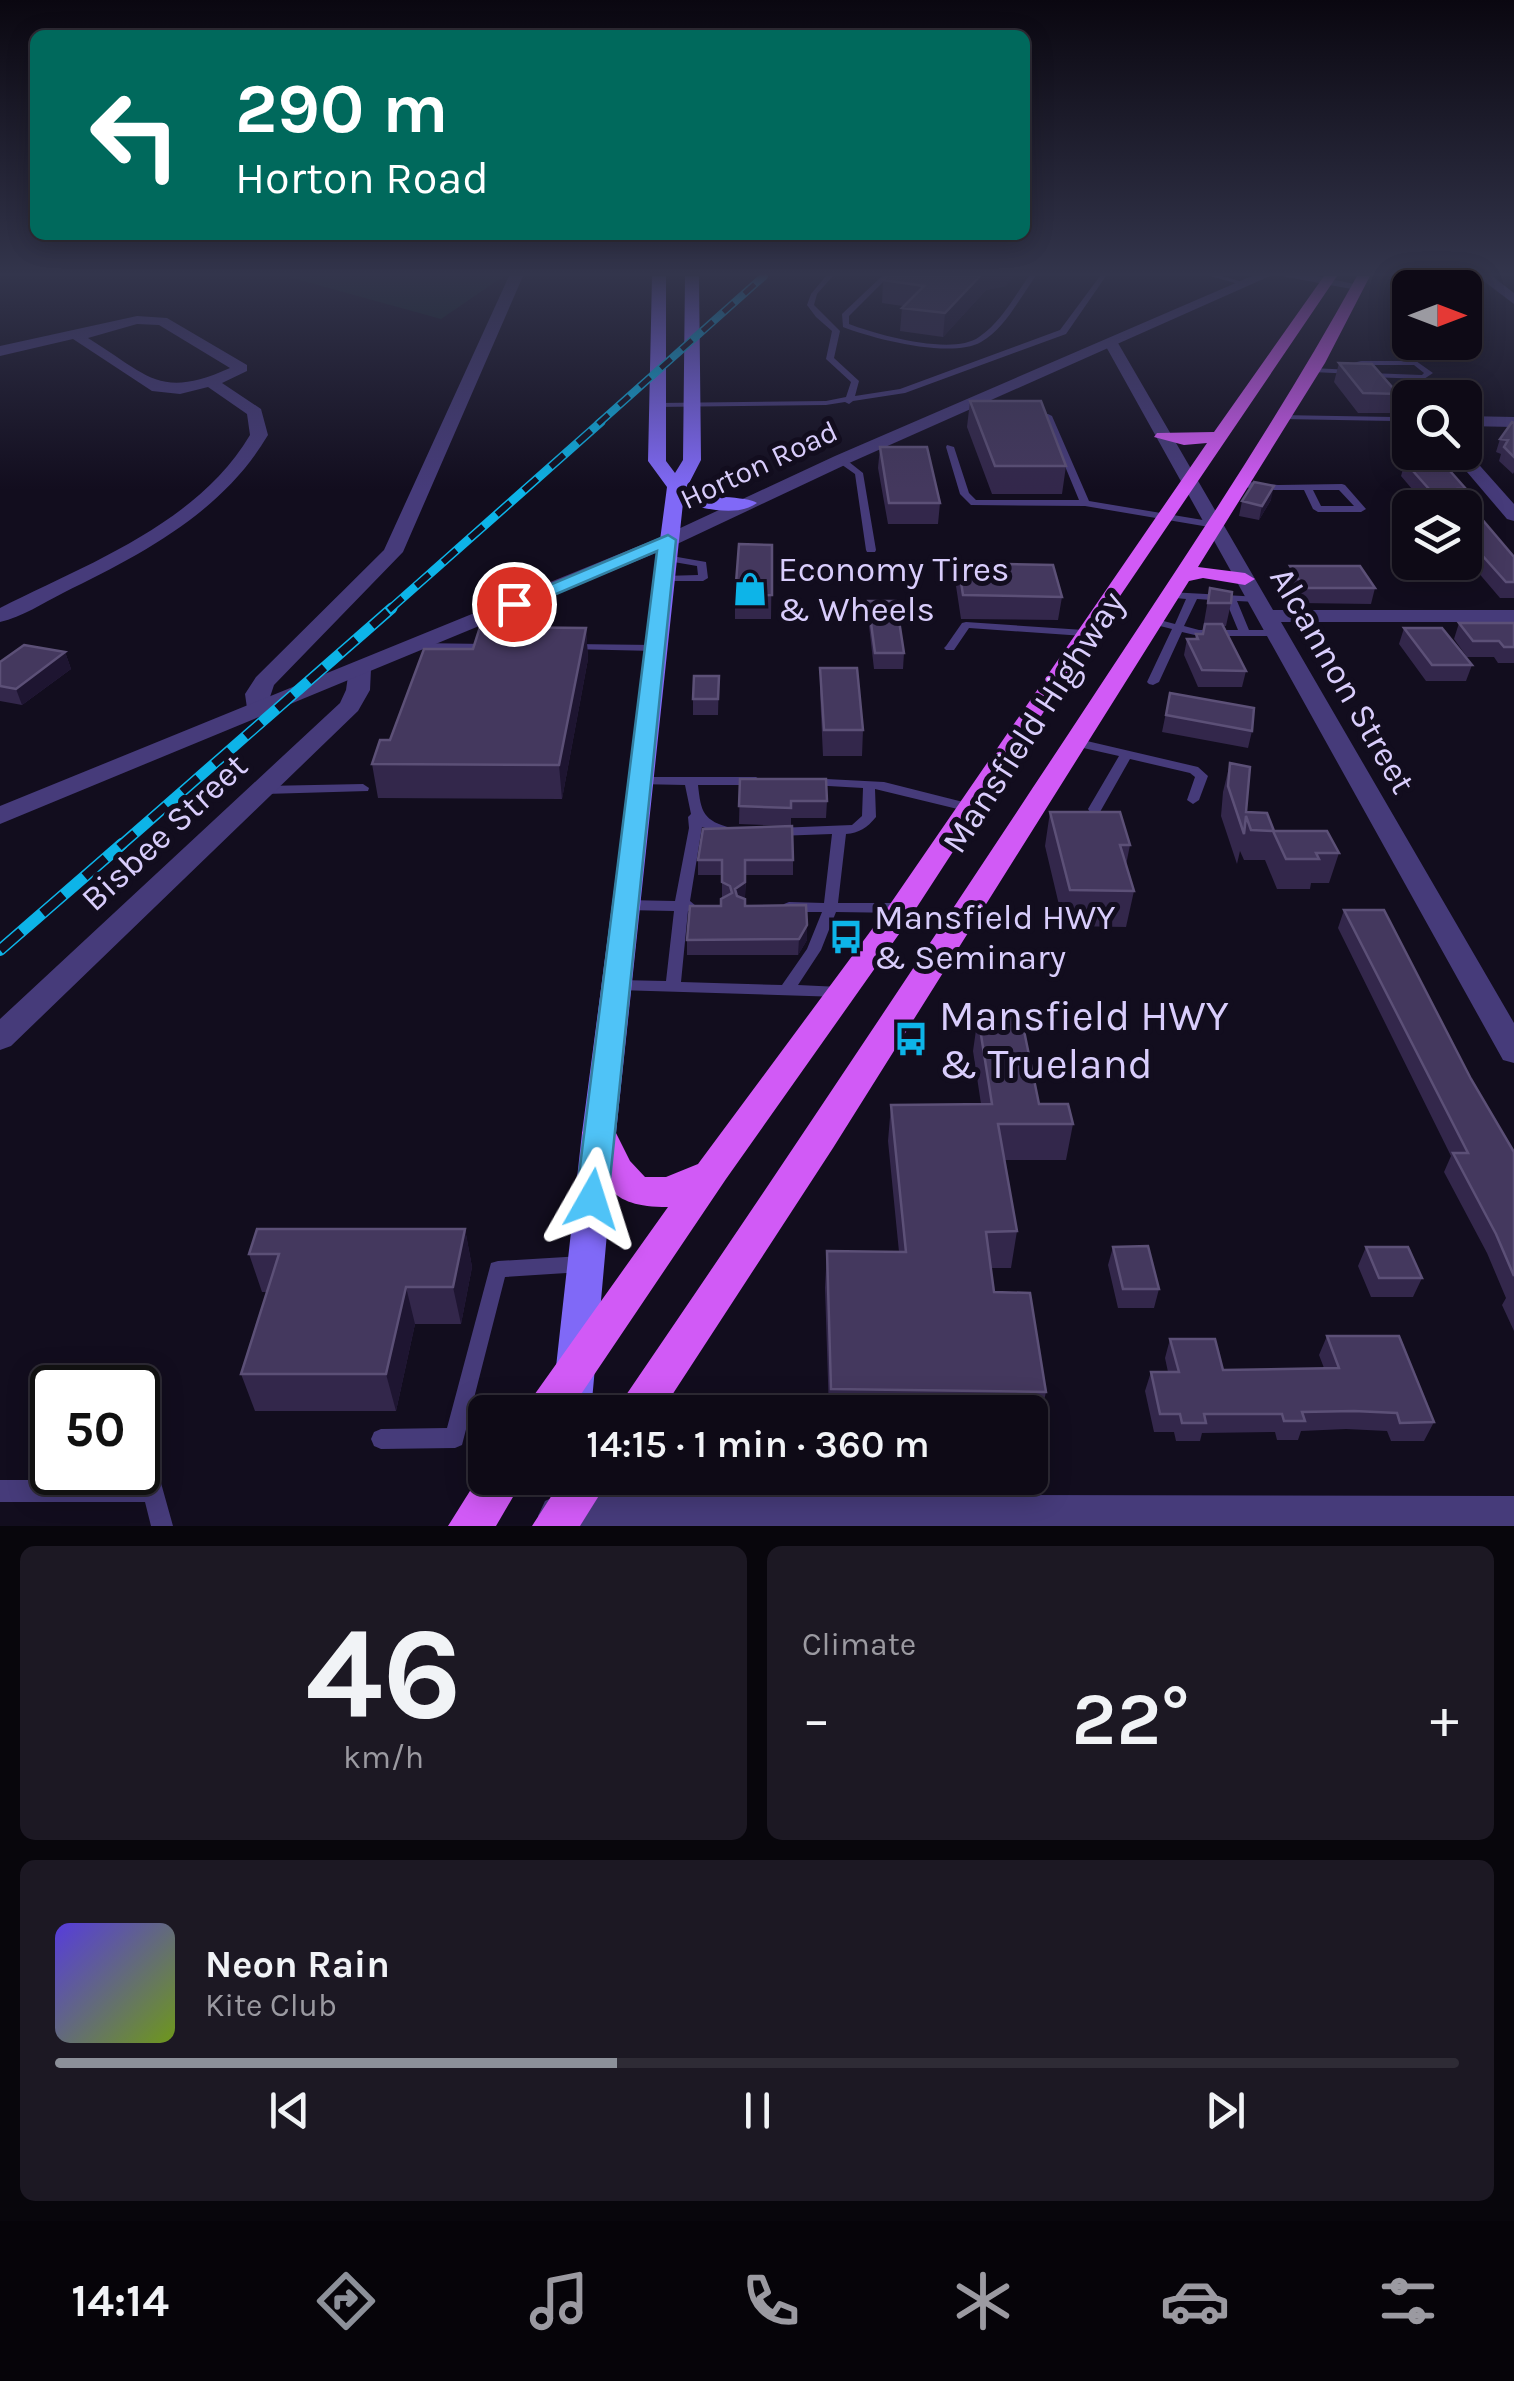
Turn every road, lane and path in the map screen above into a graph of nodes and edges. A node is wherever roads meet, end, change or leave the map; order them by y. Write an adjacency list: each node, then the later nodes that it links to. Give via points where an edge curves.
1 (93, 347): 14 (street, via 158,388)
2 (207, 347): 14 (street, via 242,368)
3 (484, 347): 56 (street, via 393,552 264,682)
4 (658, 347): 16 (main road)
5 (693, 347): 17 (main road)
6 (833, 347): 15 (lane, via 830,359 855,381)
7 (1022, 347): 15 (lane, via 902,391)
8 (1103, 347): 26 (street, Horton Road)
9 (1114, 347): 23 (street, Alcannon Street)
10 (1283, 347): 24 (main road, Mansfield Highway)
11 (1325, 347): 12 (main road, Mansfield Highway)
12 (1312, 370): 13 (lane); 19 (main road, Mansfield Highway)
13 (1356, 372): 13 (lane, via 1384,377 1429,373 1410,362 1361,363)
14 (211, 382): 42 (street, via 248,405 260,424 235,473 152,536)
15 (849, 402): 17 (lane)
16 (658, 405): 17 (lane); 31 (main road, via 658,461)
17 (694, 405): 31 (main road, via 692,460)
18 (1012, 416): 33 (lane, via 1048,416)
19 (1282, 417): 20 (lane); 29 (main road, Mansfield Highway)
20 (1392, 419)
21 (1482, 421): 22 (street)
22 (1514, 422)
23 (1162, 437): 24 (main road); 28 (street, Alcannon Street)
24 (1222, 437): 28 (main road, Mansfield Highway)
25 (950, 447): 33 (lane, via 965,494 974,502)
26 (841, 460): 32 (street, Horton Road); 37 (lane, via 860,472)
27 (1474, 470): 35 (street)
28 (1189, 481): 34 (main road, Mansfield Highway); 36 (street, Alcannon Street)
29 (1239, 484): 30 (lane, via 1269,490); 36 (main road, Mansfield Highway)
30 (1308, 486): 30 (lane, via 1347,488 1361,509 1318,509)
31 (675, 492): 32 (main road, via 712,504); 38 (main road)
32 (748, 503): 38 (street, Horton Road)
33 (1085, 503): 34 (lane)
34 (1166, 514): 36 (lane); 45 (main road, Mansfield Highway)
35 (1514, 515)
36 (1215, 524): 39 (main road, Mansfield Highway); 41 (street, Alcannon Street)
37 (871, 550)
38 (665, 559): 48 (street, Horton Road); 52 (main road)
39 (1174, 586): 40 (lane); 41 (main road, via 1203,572); 44 (main road, Mansfield Highway)
40 (1193, 596): 41 (lane); 44 (lane)
41 (1255, 605): 43 (street); 47 (lane); 47 (lane); 85 (street, Alcannon Street)
42 (0, 616)
43 (1514, 616)
44 (1165, 625): 46 (lane); 55 (lane); 57 (main road, Mansfield Highway)
45 (1084, 633): 53 (lane, via 966,625); 67 (main road, Mansfield Highway)
46 (1224, 633): 47 (lane); 51 (lane)
47 (1245, 633)
48 (415, 646): 49 (lane); 54 (street, Horton Road)
49 (495, 647)
50 (555, 647): 52 (lane)
51 (1232, 647)
52 (655, 648): 59 (main road)
53 (950, 648)
54 (360, 669): 56 (street, Horton Road); 65 (street, Bisbee Street, via 350,706)
55 (1153, 682)
56 (256, 710): 69 (street, Horton Road)
57 (1074, 742): 58 (lane); 92 (main road, Mansfield Highway)
58 (1126, 754): 66 (lane, via 1194,770 1202,776); 68 (lane)
59 (640, 780): 60 (lane); 74 (main road)
60 (692, 781): 61 (lane); 70 (lane)
61 (779, 781)
62 (797, 781): 63 (lane)
63 (869, 785): 67 (lane); 73 (lane, via 868,817 855,830)
64 (364, 788): 65 (lane)
65 (265, 790): 84 (street, Bisbee Street)
66 (1193, 800)
67 (970, 808): 79 (main road, Mansfield Highway)
68 (1095, 809)
69 (1, 812)
70 (695, 815): 71 (lane, via 715,830); 75 (lane)
71 (750, 832)
72 (768, 832): 73 (lane)
73 (839, 832): 78 (lane)
74 (626, 906): 75 (lane); 80 (main road)
75 (685, 906): 76 (lane); 81 (lane)
76 (703, 906)
77 (781, 907): 78 (lane)
78 (834, 908): 79 (lane); 82 (lane)
79 (902, 908): 83 (main road, Mansfield Highway)
80 (616, 985): 81 (lane); 86 (main road)
81 (673, 986): 82 (lane)
82 (787, 989): 83 (lane)
83 (840, 992): 87 (main road, Mansfield Highway)
84 (0, 1038)
85 (1514, 1051)
86 (599, 1133): 87 (main road, via 617,1172 636,1192 668,1192); 88 (main road)
87 (714, 1169): 89 (main road, Mansfield Highway)
88 (585, 1264): 89 (main road); 93 (lane, via 498,1269 455,1438)
89 (576, 1368): 90 (main road, Mansfield Highway); 91 (main road)
90 (558, 1395)
91 (573, 1395)
92 (651, 1395)
93 (381, 1439)
94 (0, 1491): 100 (lane, via 152,1491)
95 (491, 1495): 101 (main road)
96 (559, 1511): 98 (street)
97 (1514, 1518): 99 (street)
98 (784, 1521): 99 (street)
99 (1134, 1522)
100 (162, 1526)
101 (470, 1526)

